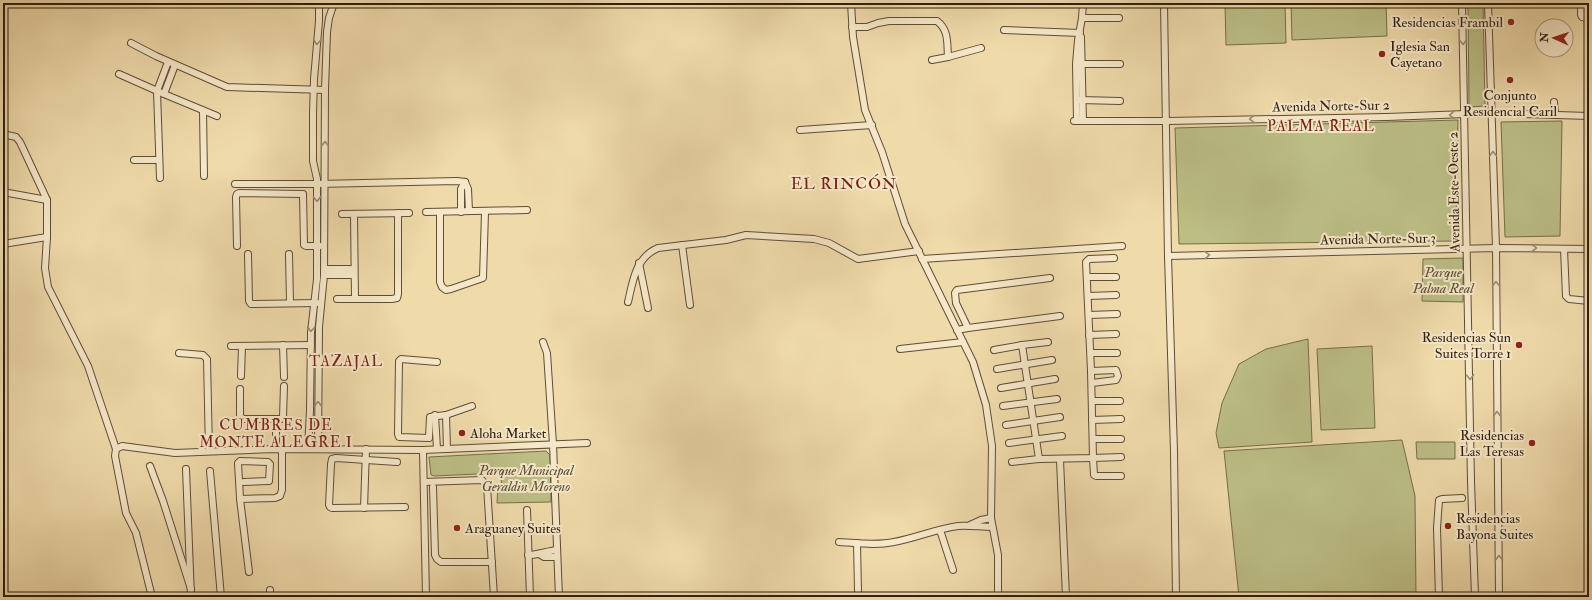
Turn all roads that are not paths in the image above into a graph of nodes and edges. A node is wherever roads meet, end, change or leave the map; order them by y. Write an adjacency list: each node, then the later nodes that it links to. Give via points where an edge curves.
1 (319, 3): 24 (street, one-way to 24)
2 (334, 3): 25 (street, via 327,32)
3 (851, 3): 12 (street)
4 (1083, 3): 9 (street)
5 (1164, 3): 37 (street)
6 (1462, 3): 33 (street, Avenida Este-Oeste 2, one-way to 33)
7 (1488, 3): 32 (street)
8 (1581, 3): 11 (street, via 1581,15)
9 (1082, 18): 10 (street); 14 (street)
10 (1120, 18)
11 (1589, 19)
12 (852, 27): 17 (street, via 867,27 889,21 937,20 947,35); 38 (street, via 861,92)
13 (1004, 30): 14 (street)
14 (1080, 33): 20 (street, via 1082,41)
15 (131, 43): 19 (street)
16 (981, 48): 17 (street)
17 (948, 57): 18 (street)
18 (932, 60)
19 (168, 62): 22 (street); 26 (street)
20 (1079, 64): 21 (street); 28 (street)
21 (1120, 64)
22 (175, 65): 24 (street, via 227,88); 27 (street)
23 (119, 74): 26 (street)
24 (314, 89): 25 (street); 47 (street, via 313,161)
25 (325, 90): 48 (street, one-way to 25)
26 (157, 91): 27 (street); 42 (street)
27 (164, 94): 31 (street)
28 (1079, 100): 29 (street); 37 (street, Avenida Norte-Sur 2, via 1078,121)
29 (1120, 101)
30 (1554, 102): 34 (street)
31 (203, 111): 35 (street); 43 (street)
32 (1492, 113): 33 (street, Avenida Norte-Sur 2); 34 (street, Avenida Norte-Sur 2); 68 (street, one-way to 32)
33 (1465, 114): 37 (street, Avenida Norte-Sur 2, one-way to 37, via 1387,118); 69 (street, Avenida Este-Oeste 2)
34 (1555, 115): 36 (street, Avenida Norte-Sur 2)
35 (217, 116)
36 (1589, 116)
37 (1167, 121): 75 (street)
38 (872, 125): 39 (street); 72 (street, via 906,224)
39 (800, 130)
40 (3, 134): 50 (street, via 16,137 20,142)
41 (134, 160): 42 (street)
42 (159, 160): 44 (street)
43 (204, 176)
44 (160, 178)
45 (465, 182): 48 (street); 53 (street, via 461,189); 54 (street, via 468,189)
46 (235, 184): 47 (street)
47 (317, 184): 48 (street); 65 (street, one-way to 65)
48 (325, 184): 66 (street)
49 (3, 192): 50 (street)
50 (47, 200): 61 (street)
51 (527, 210): 55 (street)
52 (426, 212): 58 (street)
53 (461, 212): 54 (street); 58 (street)
54 (469, 212): 55 (street)
55 (485, 212): 58 (street, via 483,278 446,290 440,282)
56 (398, 213): 57 (street); 60 (street); 87 (street, via 398,294 392,299)
57 (409, 213)
58 (440, 213)
59 (342, 214): 60 (street)
60 (354, 214): 80 (street)
61 (47, 237): 62 (street); 154 (street, via 45,277 48,288 88,366)
62 (3, 244)
63 (682, 245): 72 (street, via 746,235 814,238 858,259); 78 (street, via 658,248); 93 (street)
64 (237, 246): 65 (street, via 236,197 239,193 303,194 304,245)
65 (317, 246): 66 (street); 91 (street, via 318,279)
66 (324, 246): 79 (street)
67 (1122, 246): 77 (street)
68 (1496, 248): 69 (street, Avenida Norte-Sur 3); 70 (street, Avenida Norte-Sur 3, one-way to 70); 204 (street, one-way to 68)
69 (1467, 249): 75 (street, Avenida Norte-Sur 3, one-way to 69); 203 (street, Avenida Este-Oeste 2, one-way to 203)
70 (1564, 249): 71 (street, Avenida Norte-Sur 3); 88 (street, via 1566,296 1570,299)
71 (1589, 249)
72 (919, 251): 77 (street)
73 (248, 254): 90 (street, via 251,304)
74 (289, 254): 90 (street)
75 (1168, 256): 201 (street)
76 (1114, 258): 81 (street, via 1087,259)
77 (922, 259): 99 (street)
78 (639, 263): 89 (street); 94 (street)
79 (325, 272): 80 (street); 92 (street)
80 (354, 272): 87 (street)
81 (1087, 277): 82 (street); 85 (street)
82 (1116, 277)
83 (1050, 278): 98 (street, via 957,290 956,303)
84 (1116, 295): 85 (street)
85 (1088, 296): 96 (street)
86 (337, 299): 87 (street)
87 (355, 299)
88 (1589, 301)
89 (628, 302)
90 (290, 303): 91 (street)
91 (315, 303): 92 (street); 105 (street, one-way to 105)
92 (322, 303): 151 (street, one-way to 92, via 319,327)
93 (690, 305)
94 (648, 308)
95 (1117, 314): 96 (street)
96 (1089, 315): 101 (street)
97 (1060, 316): 98 (street)
98 (968, 328): 99 (street)
99 (957, 330): 103 (street)
100 (1116, 334): 101 (street)
101 (1089, 335): 113 (street)
102 (543, 342): 148 (street, via 547,353)
103 (963, 342): 110 (street); 177 (street, via 973,362 986,405 992,446)
104 (1048, 342): 106 (street)
105 (311, 345): 109 (street); 150 (street)
106 (1022, 345): 111 (street); 117 (street)
107 (231, 346): 108 (street)
108 (242, 346): 109 (street); 120 (street)
109 (283, 346): 121 (street)
110 (900, 349)
111 (994, 350)
112 (179, 353): 157 (street, via 203,355 207,360)
113 (1090, 353): 114 (street); 119 (street)
114 (1117, 353)
115 (1052, 360): 117 (street)
116 (437, 362): 135 (street, via 402,359 399,361 399,437 429,438 430,417)
117 (1024, 364): 118 (street); 123 (street)
118 (997, 368)
119 (1091, 371): 124 (street); 124 (street, via 1116,370 1118,376 1116,380)
120 (241, 376)
121 (284, 377)
122 (1055, 379): 123 (street)
123 (1027, 383): 126 (street); 131 (street)
124 (1092, 383): 129 (street)
125 (284, 386): 137 (street, via 283,419)
126 (1000, 388)
127 (240, 389): 137 (street, via 240,416 243,419)
128 (1057, 399): 131 (street)
129 (1092, 401): 130 (street); 140 (street)
130 (1120, 401)
131 (1031, 402): 133 (street); 139 (street)
132 (472, 406): 134 (street)
133 (1003, 406)
134 (446, 415): 135 (street); 153 (street)
135 (436, 416): 152 (street)
136 (1060, 417): 139 (street)
137 (276, 419): 149 (street)
138 (1121, 419): 140 (street)
139 (1033, 420): 141 (street); 145 (street)
140 (1092, 420): 143 (street)
141 (1006, 425)
142 (1062, 436): 145 (street)
143 (1093, 438): 144 (street); 159 (street)
144 (1121, 438)
145 (1036, 439): 147 (street); 160 (street)
146 (587, 443): 148 (street)
147 (1009, 443)
148 (553, 444): 153 (street); 183 (street)
149 (279, 449): 150 (street); 157 (street); 189 (street, via 282,490 280,496 240,499)
150 (308, 449): 151 (street)
151 (318, 449): 155 (street)
152 (437, 449): 153 (street); 156 (street)
153 (446, 449)
154 (116, 450): 157 (street, via 122,446 175,452); 192 (street, via 126,513 136,534)
155 (366, 450): 156 (street); 162 (street)
156 (423, 450): 170 (street)
157 (209, 451)
158 (1121, 457): 159 (street)
159 (1093, 458): 161 (street); 168 (street, via 1094,475)
160 (1039, 459): 161 (street); 164 (street)
161 (1060, 460): 200 (street)
162 (365, 461): 163 (street); 175 (street); 175 (street, via 336,458 332,460 329,504 332,508)
163 (397, 462)
164 (1012, 462)
165 (150, 466): 190 (street)
166 (186, 469): 190 (street)
167 (210, 471): 194 (street)
168 (1121, 476)
169 (244, 482): 172 (street, via 268,481 270,464 240,461 238,463)
170 (424, 482): 187 (street, via 485,482 488,492); 195 (street)
171 (433, 487): 187 (street, via 437,559 441,562)
172 (240, 498)
173 (1462, 498): 202 (street, via 1439,500)
174 (405, 507): 175 (street)
175 (364, 508)
176 (527, 510): 185 (street)
177 (991, 518): 178 (street); 179 (street)
178 (970, 525): 179 (street); 180 (street)
179 (992, 527): 199 (street, via 998,555)
180 (940, 530): 182 (street, via 893,542); 188 (street)
181 (838, 542): 182 (street)
182 (857, 543): 191 (street)
183 (557, 550): 184 (street, via 543,551); 186 (street)
184 (539, 554): 185 (street); 186 (street, via 544,557)
185 (528, 555): 197 (street)
186 (557, 557): 198 (street)
187 (492, 562): 196 (street)
188 (953, 570)
189 (248, 572)
190 (191, 589): 193 (street)
191 (858, 591)
192 (152, 597)
193 (191, 597)
194 (221, 597)
195 (426, 597)
196 (494, 597)
197 (530, 597)
198 (560, 597)
199 (998, 597)
200 (1066, 597)
201 (1176, 597)
202 (1438, 597)
203 (1475, 597)
204 (1499, 597)

